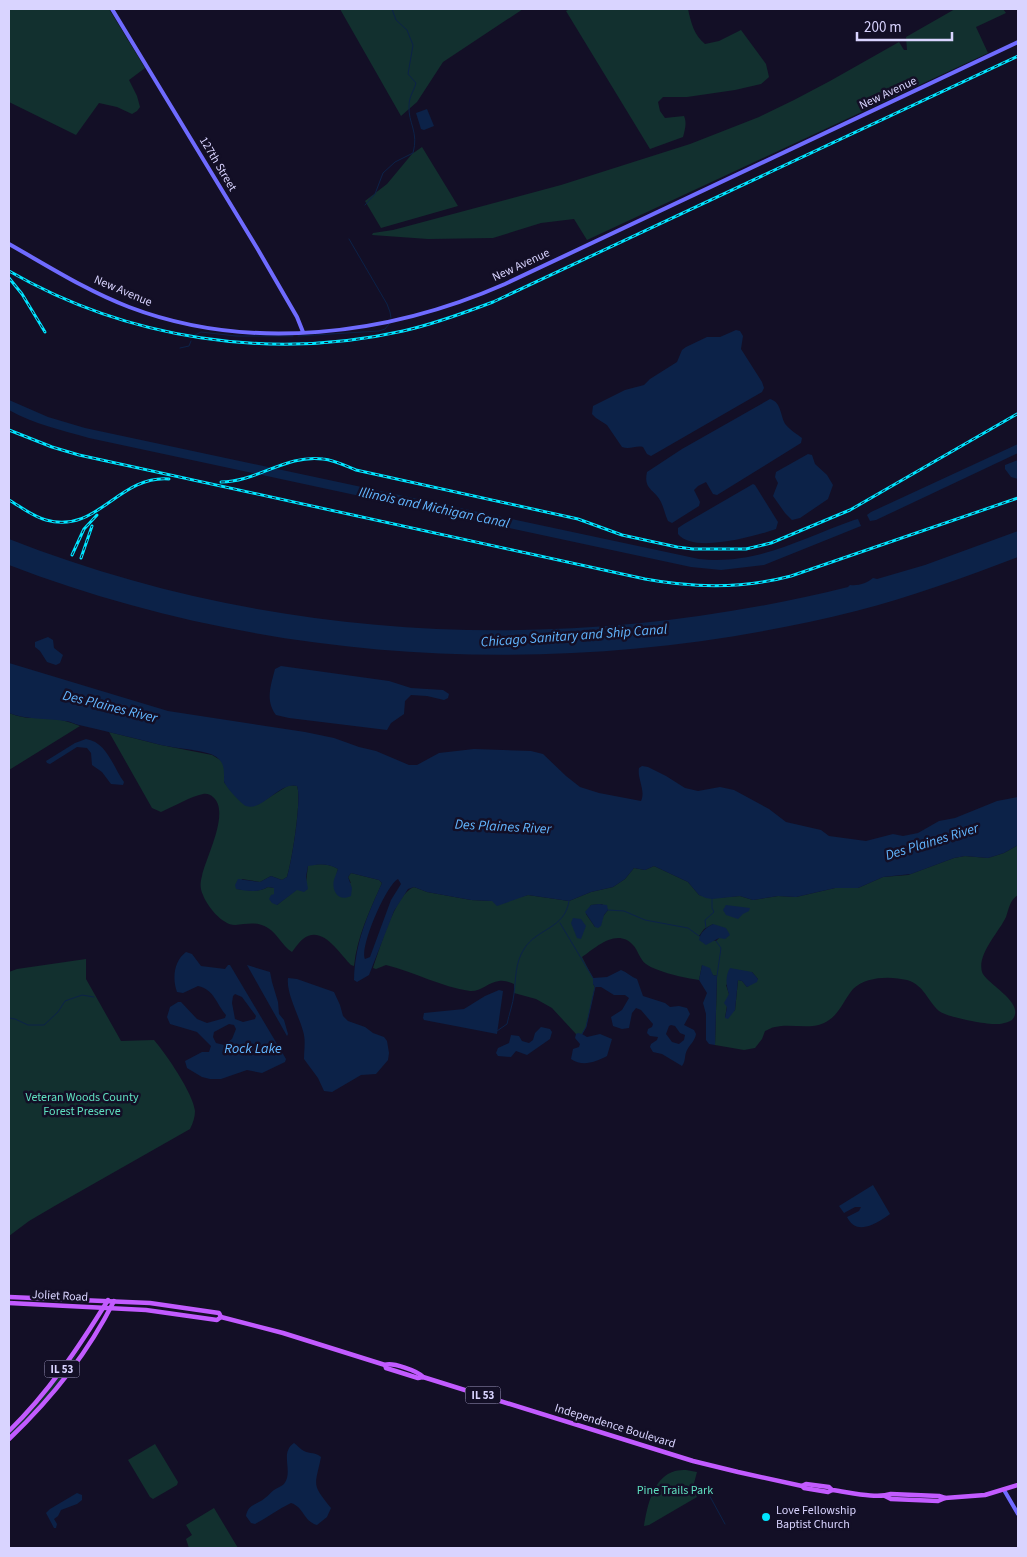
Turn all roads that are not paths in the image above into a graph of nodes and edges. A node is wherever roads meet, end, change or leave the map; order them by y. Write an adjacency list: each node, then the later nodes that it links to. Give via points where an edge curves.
1 (112, 9): 4 (main road, 127th Street, via 257,248)
2 (1018, 42): 4 (main road, New Avenue, via 485,293 396,320 346,329)
3 (9, 244): 4 (main road, New Avenue, via 97,292 152,315 217,328)
4 (303, 332)
5 (9, 1297): 6 (main road, Joliet Road)
6 (108, 1300): 7 (main road, Independence Boulevard / IL 53); 9 (main road, IL 53)
7 (114, 1301): 10 (main road, IL 53); 11 (main road, Independence Boulevard / IL 53, via 186,1307 219,1313)
8 (9, 1303): 9 (main road, Joliet Road)
9 (103, 1308): 10 (main road, Joliet Road); 12 (main road, IL 53, via 59,1374)
10 (110, 1308): 11 (main road, Independence Boulevard / IL 53, via 217,1320); 13 (main road, IL 53, via 60,1385)
11 (221, 1317): 15 (main road, Independence Boulevard / IL 53, via 738,1472 802,1486 885,1496 945,1498)
12 (9, 1431)
13 (9, 1439)
14 (1018, 1485): 15 (main road, Independence Boulevard / IL 53)
15 (1004, 1490): 16 (main road)
16 (1018, 1514)

